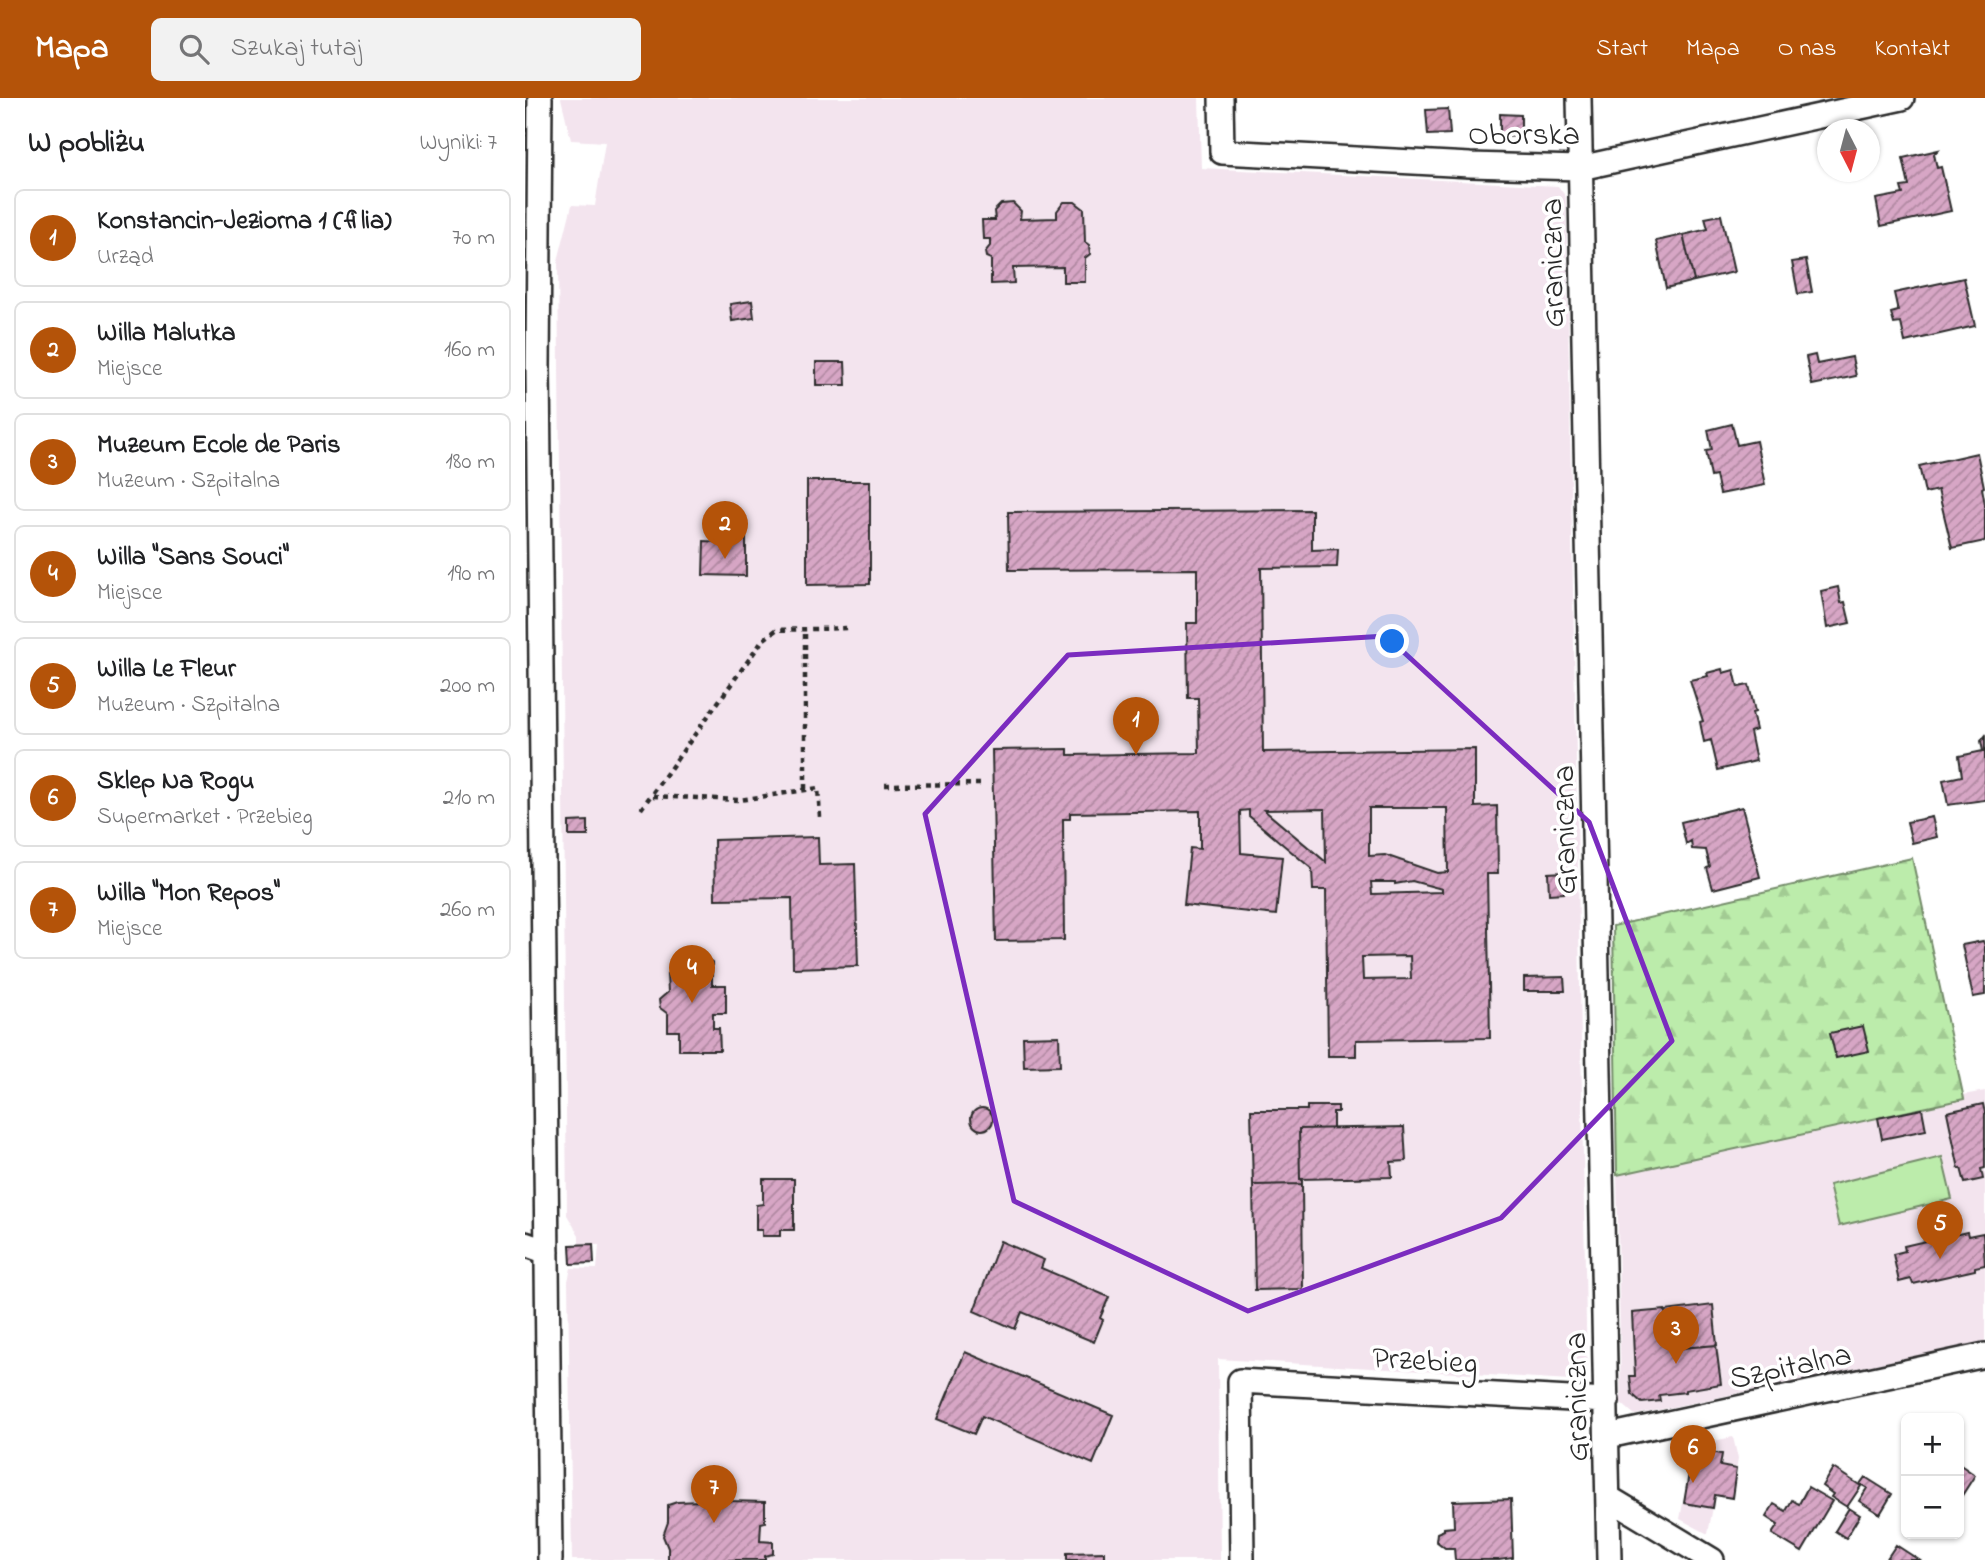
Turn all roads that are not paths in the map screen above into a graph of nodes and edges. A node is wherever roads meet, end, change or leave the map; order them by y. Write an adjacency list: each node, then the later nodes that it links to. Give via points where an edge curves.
1 (540, 98): 7 (street, via 538,368)
2 (1221, 98): 5 (street, Oborska, via 1222,152)
3 (1580, 98): 5 (street, Graniczna)
4 (1902, 98): 5 (street, Oborska)
5 (1580, 168): 9 (street, Graniczna)
6 (525, 1244): 7 (street)
7 (547, 1252): 12 (street)
8 (1985, 1355): 10 (street, Szpitalna)
9 (1607, 1401): 10 (street, Graniczna); 13 (street, Przebieg, via 1240,1381)
10 (1608, 1436): 11 (street, Graniczna)
11 (1609, 1497): 14 (street, Graniczna); 15 (street)
12 (550, 1560)
13 (1242, 1560)
14 (1609, 1560)
15 (1712, 1560)

